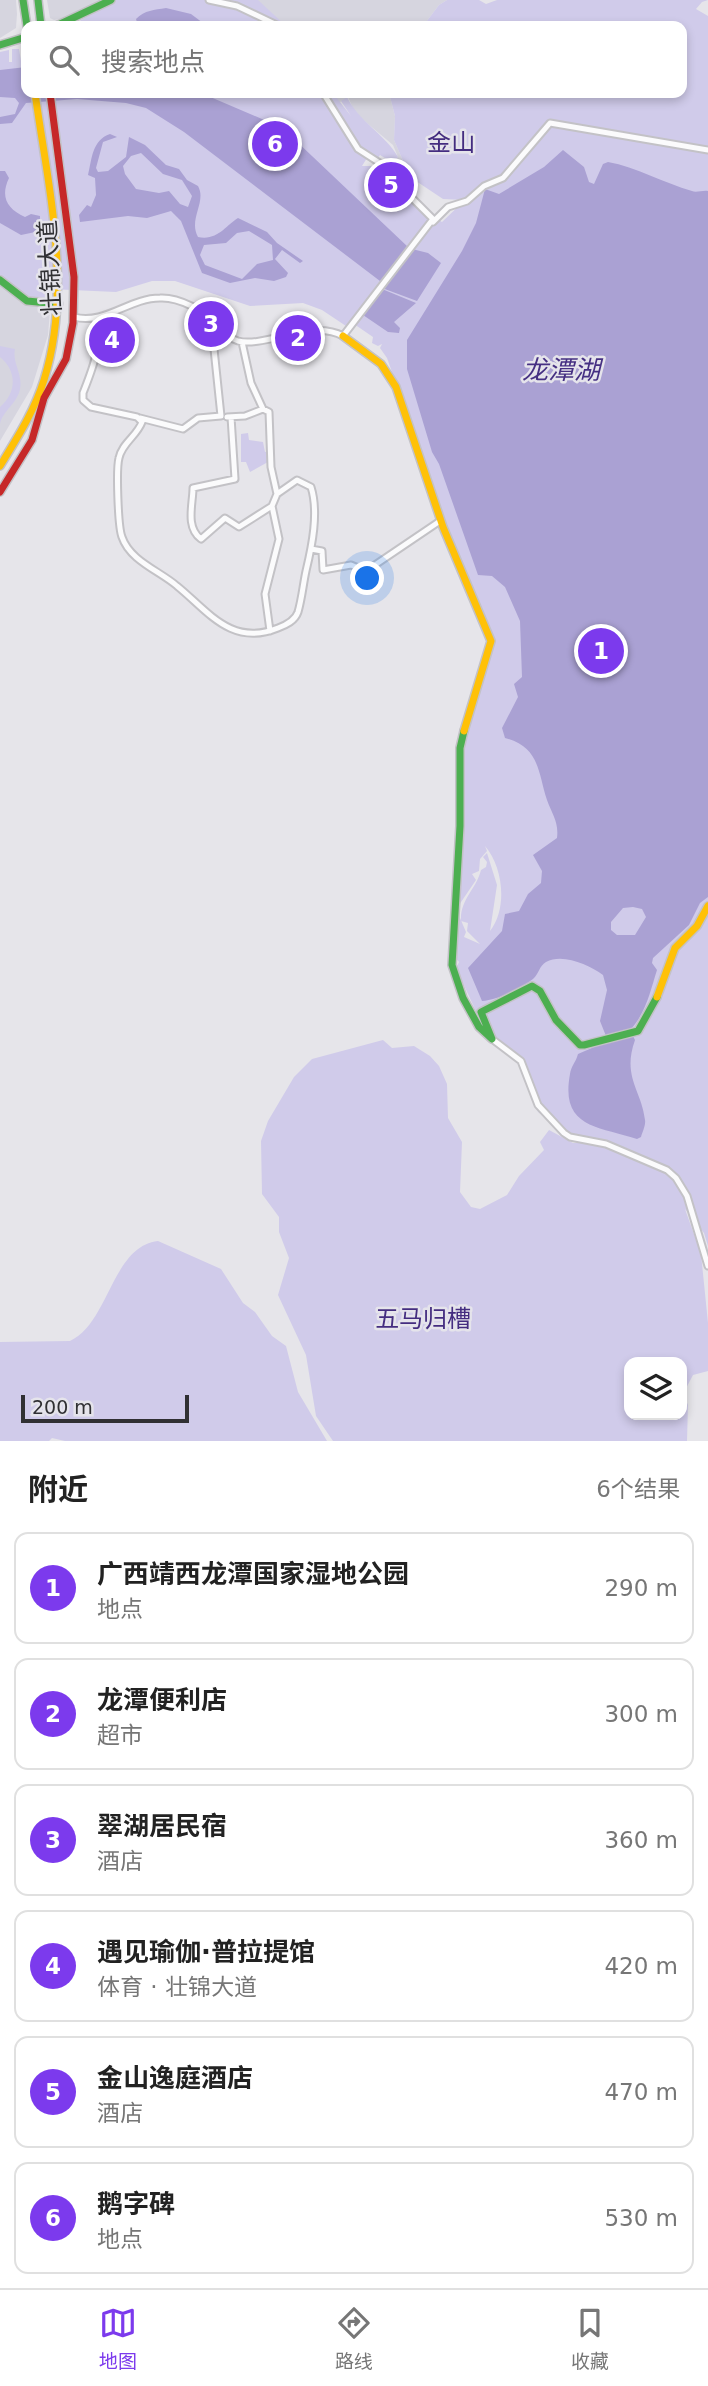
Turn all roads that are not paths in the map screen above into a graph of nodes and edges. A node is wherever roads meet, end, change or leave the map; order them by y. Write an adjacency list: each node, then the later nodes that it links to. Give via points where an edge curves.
1 (23, 0): 6 (street)
2 (37, 0): 7 (street)
3 (111, 0): 8 (street)
4 (117, 0): 9 (street)
5 (209, 0): 10 (street, via 237,6)
6 (26, 21)
7 (40, 21)
8 (67, 21)
9 (74, 21)
10 (268, 21)
11 (21, 39): 13 (street)
12 (21, 44): 13 (street)
13 (0, 47)
14 (36, 98): 20 (street, 壮锦大道)
15 (51, 98): 21 (street, 壮锦大道, via 74,277)
16 (326, 98): 18 (street, via 358,149 402,178 411,197 430,213)
17 (708, 150): 18 (street, via 550,123 510,172 467,201 448,207)
18 (433, 222): 24 (street)
19 (0, 280): 20 (street, via 27,301)
20 (59, 304): 30 (street, 壮锦大道, via 42,386 29,420)
21 (74, 317): 22 (street); 31 (street, 壮锦大道, via 66,359 44,398 32,440)
22 (95, 319): 23 (street, via 146,299 168,298 202,312); 29 (street, via 99,345 83,400 91,407)
23 (226, 333): 25 (street); 27 (street, via 214,349)
24 (343, 336): 25 (street, via 310,330); 34 (street, via 381,364 397,390)
25 (242, 342): 26 (street, via 251,386)
26 (263, 409): 28 (street); 32 (street, via 270,416 271,467)
27 (221, 416): 28 (street); 29 (street, via 198,418 183,429)
28 (231, 417): 33 (street, via 235,479 194,486 191,513 196,535 204,538 225,518 239,527)
29 (140, 418): 36 (street, via 141,425 122,448 118,463 120,528 126,544 142,562 222,624 249,632)
30 (0, 466)
31 (0, 492)
32 (277, 494): 33 (street); 35 (street, via 297,480 311,486)
33 (272, 506): 36 (street, via 279,539 265,594)
34 (440, 521): 35 (street, via 366,571 351,565 323,570 322,551); 38 (street, via 491,641 460,748 452,965 463,998 479,1027)
35 (310, 549): 36 (street, via 297,614)
36 (270, 631)
37 (708, 906): 38 (street, via 697,926 677,944 643,1024 631,1034 592,1045 578,1043 532,986 481,1012)
38 (492, 1039): 39 (street, via 521,1061 538,1105 570,1138 606,1144 676,1178 687,1196)
39 (708, 1266)

